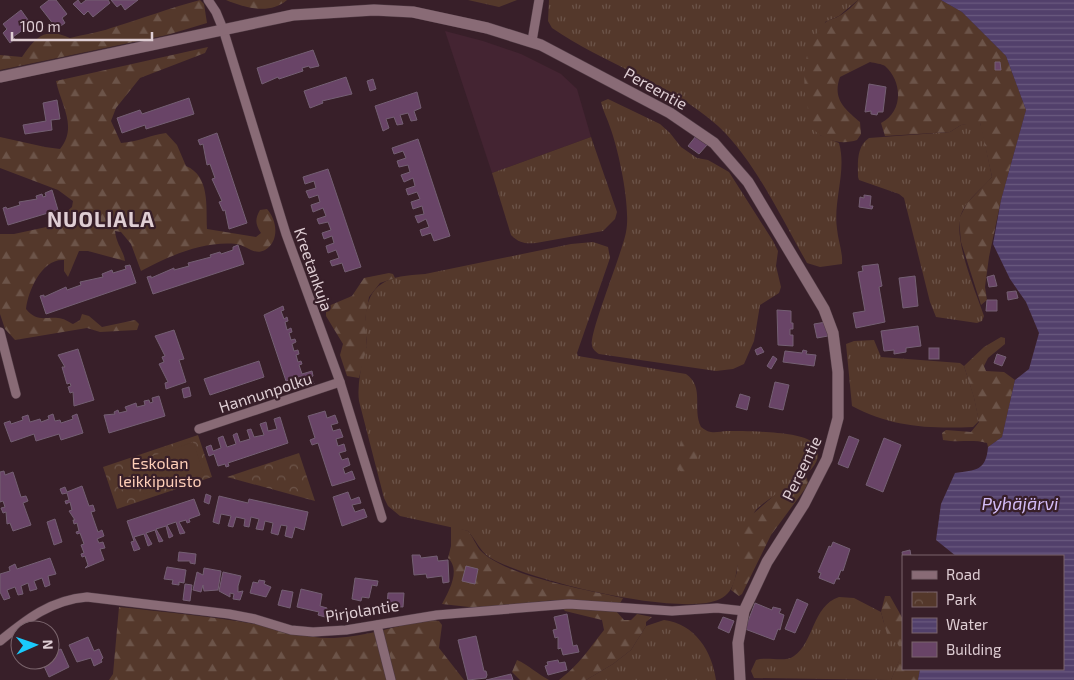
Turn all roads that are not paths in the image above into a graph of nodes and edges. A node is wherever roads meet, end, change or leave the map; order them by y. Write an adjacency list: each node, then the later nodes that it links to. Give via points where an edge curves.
1 (208, 0): 3 (street, Kreetankuja)
2 (539, 0): 4 (street)
3 (223, 29): 4 (street, Pereentie, via 293,15 393,11 455,20); 5 (street, Pereentie); 7 (street, Kreetankuja, via 296,264)
4 (532, 42): 11 (street, Pereentie, via 670,113 714,143 758,197 832,326 839,389 832,445 804,504 767,562)
5 (0, 77)
6 (0, 332): 8 (street)
7 (340, 382): 9 (street, Hannunpolku); 10 (street, Kreetankuja)
8 (16, 394)
9 (199, 429)
10 (382, 518)
11 (744, 611): 12 (street, Pirjolantie, via 717,608 672,611 569,604 445,614); 15 (street, Pereentie, via 738,643)
12 (376, 624): 13 (street, Pirjolantie, via 333,631 297,631 255,618 87,597 48,606); 14 (street)
13 (0, 641)
14 (391, 680)
15 (740, 680)

